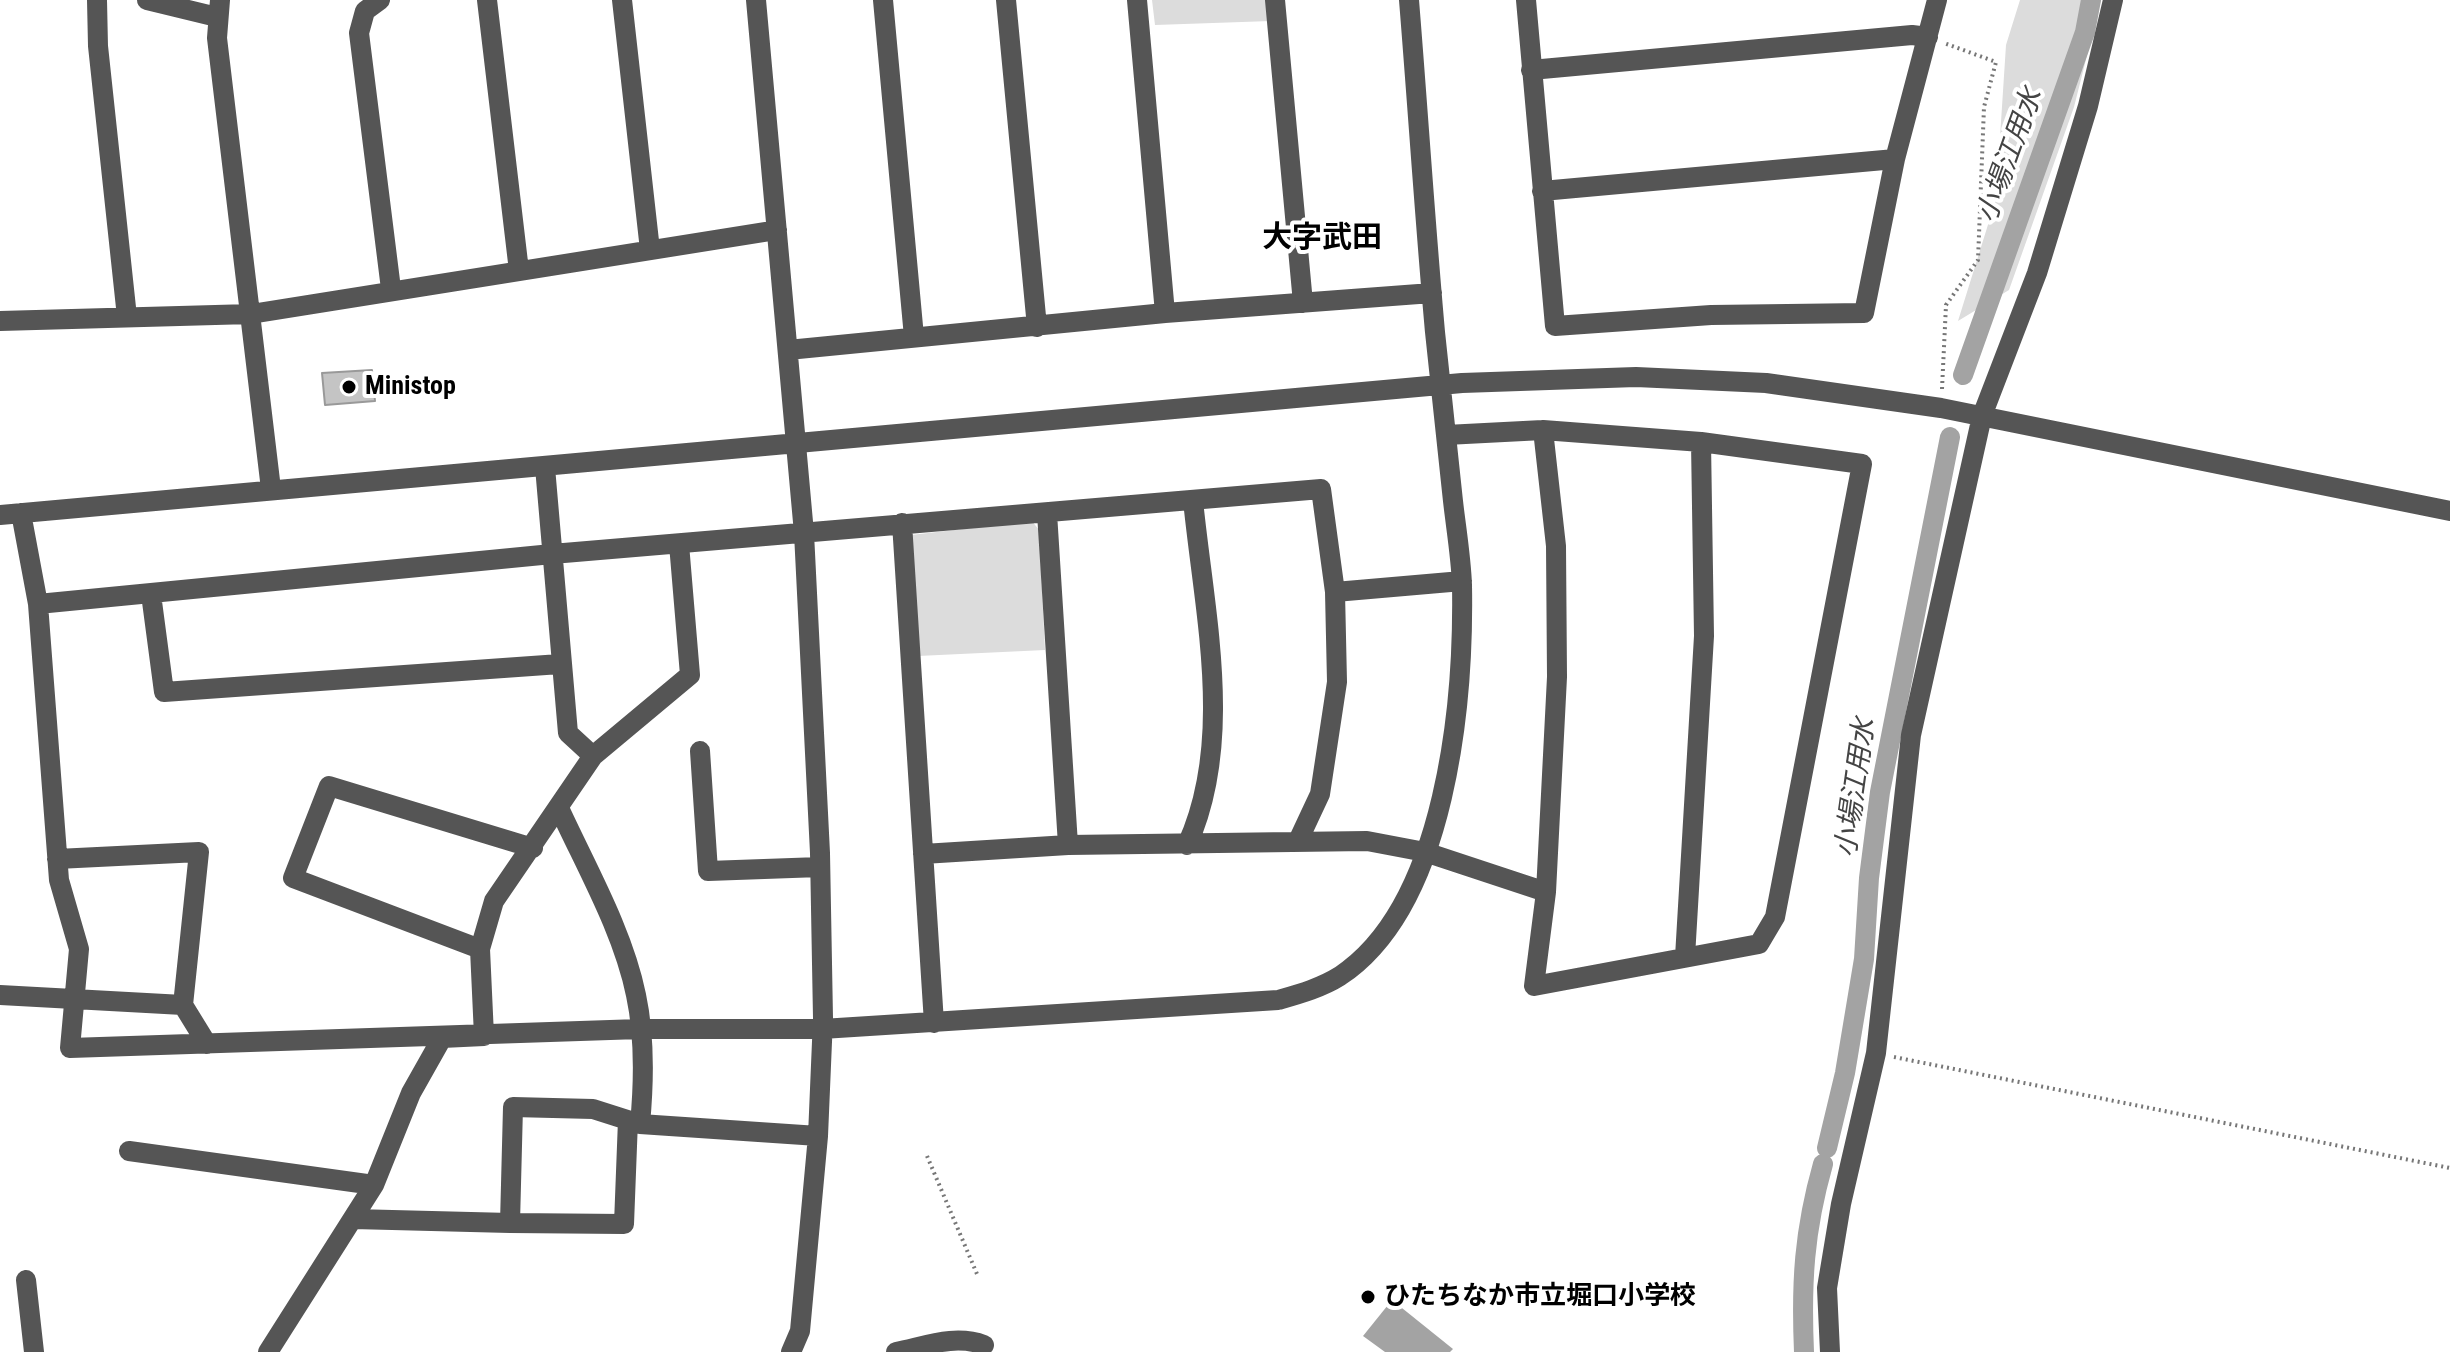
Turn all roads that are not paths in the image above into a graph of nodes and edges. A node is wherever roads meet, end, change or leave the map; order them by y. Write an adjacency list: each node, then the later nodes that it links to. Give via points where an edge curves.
1 (97, 0): 28 (street)
2 (147, 0): 15 (street)
3 (380, 0): 23 (street, via 365,11 359,33)
4 (487, 0): 22 (street)
5 (622, 0): 21 (street)
6 (756, 0): 20 (street)
7 (883, 0): 31 (street)
8 (1006, 0): 30 (street)
9 (1137, 0): 26 (street)
10 (1275, 0): 25 (street)
11 (1409, 0): 24 (street)
12 (1526, 0): 17 (street)
13 (1937, 0): 16 (street)
14 (2113, 0): 33 (street, via 2088,106 2037,273)
15 (218, 8): 27 (street)
16 (1928, 37): 17 (street); 18 (street)
17 (1531, 70): 19 (street)
18 (1895, 159): 19 (street); 19 (street, via 1864,313 1711,315 1555,326)
19 (1542, 191)
20 (777, 230): 21 (street); 32 (street)
21 (650, 250): 22 (street)
22 (519, 271): 23 (street)
23 (391, 289): 27 (street)
24 (1432, 293): 25 (street); 35 (street)
25 (1303, 303): 26 (street)
26 (1165, 313): 30 (street)
27 (251, 314): 28 (street); 39 (street)
28 (127, 317): 29 (street)
29 (0, 321)
30 (1037, 327): 31 (street)
31 (914, 337): 32 (street)
32 (788, 350): 37 (street)
33 (1982, 416): 37 (street, via 1766,383 1564,377); 41 (street); 88 (street, via 1911,735 1876,1053 1827,1288)
34 (1543, 430): 35 (street); 36 (street); 64 (street, via 1557,561)
35 (1446, 435): 48 (street)
36 (1701, 442): 66 (street, via 1704,636); 66 (street, via 1862,464 1775,917 1759,944)
37 (796, 443): 38 (street); 45 (street)
38 (545, 467): 39 (street); 47 (street)
39 (271, 489): 43 (street)
40 (1193, 500): 42 (street); 49 (street, via 1321,489); 58 (street, via 1214,748 1198,821)
41 (2450, 511)
42 (1047, 513): 44 (street); 57 (street)
43 (10, 514): 51 (street)
44 (902, 523): 45 (street); 61 (street)
45 (804, 533): 46 (street); 63 (street)
46 (679, 544): 47 (street); 54 (street, via 690,675)
47 (552, 554): 50 (street); 52 (street)
48 (1462, 581): 49 (street); 60 (street, via 1459,685 1443,787)
49 (1335, 592): 56 (street, via 1337,682 1331,735 1320,794)
50 (151, 594): 51 (street); 52 (street, via 164,692)
51 (38, 604): 62 (street)
52 (560, 664): 54 (street, via 568,733)
53 (700, 751): 63 (street, via 708,871)
54 (593, 756): 55 (street)
55 (559, 808): 59 (street); 71 (street, via 612,927 636,994)
56 (1298, 841): 58 (street); 60 (street, via 1367,841)
57 (1068, 845): 58 (street); 61 (street)
58 (1187, 845)
59 (533, 848): 65 (street, via 494,901); 65 (street, via 329,786 293,878)
60 (1425, 852): 64 (street); 70 (street, via 1387,929 1364,957 1312,990 1278,1000)
61 (923, 854): 70 (street)
62 (57, 859): 68 (street, via 79,949); 69 (street, via 199,852)
63 (820, 867): 72 (street)
64 (1546, 892): 66 (street, via 1534,986)
65 (480, 949): 73 (street)
66 (1685, 957)
67 (0, 995): 68 (street)
68 (74, 1000): 69 (street); 75 (street, via 70,1048)
69 (183, 1005): 75 (street)
70 (934, 1023): 72 (street)
71 (640, 1029): 72 (street); 73 (street); 76 (street)
72 (822, 1029): 77 (street)
73 (484, 1036): 74 (street)
74 (442, 1038): 75 (street); 79 (street, via 411,1093)
75 (207, 1044)
76 (634, 1122): 77 (street); 81 (street, via 624,1224); 81 (street, via 593,1109 513,1107)
77 (818, 1136): 86 (street, via 800,1331)
78 (129, 1151): 79 (street)
79 (374, 1185): 80 (street)
80 (353, 1219): 81 (street); 85 (street)
81 (510, 1223)
82 (26, 1280): 84 (street)
83 (984, 1345): 87 (street, via 953,1340)
84 (34, 1352)
85 (268, 1352)
86 (791, 1352)
87 (896, 1352)
88 (1830, 1352)

